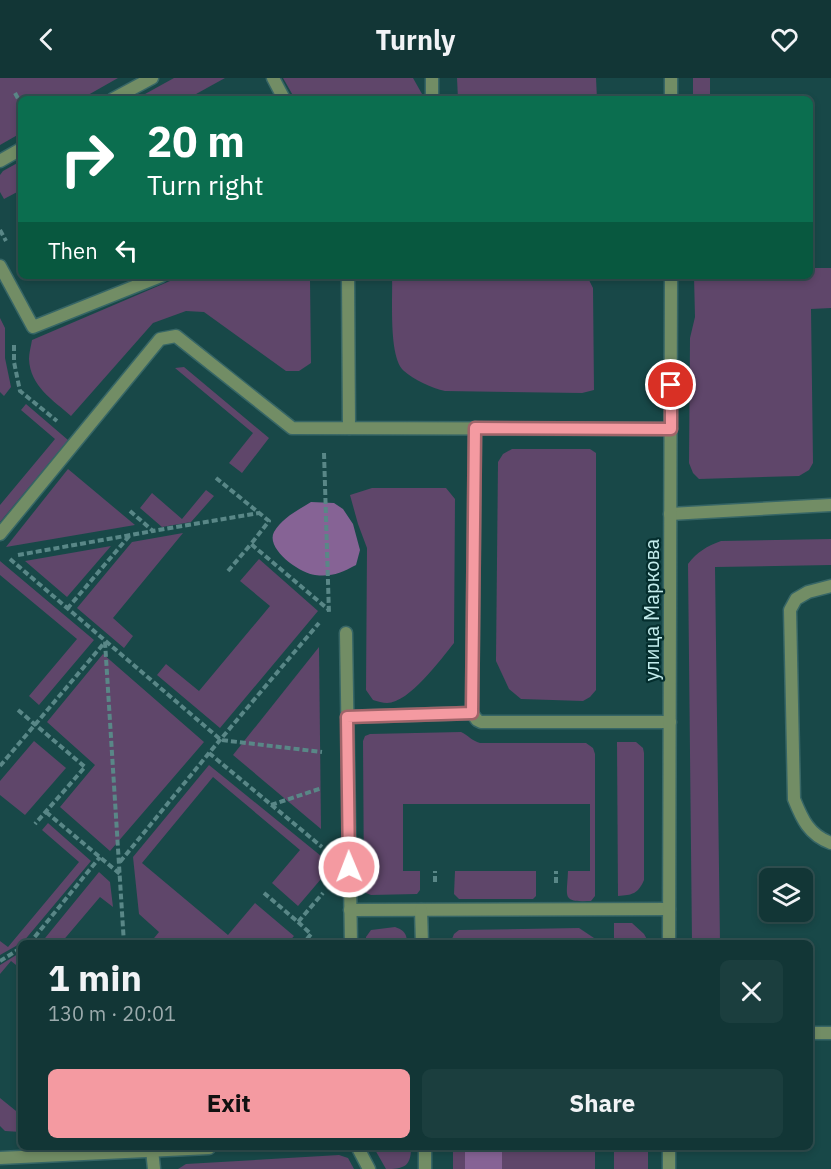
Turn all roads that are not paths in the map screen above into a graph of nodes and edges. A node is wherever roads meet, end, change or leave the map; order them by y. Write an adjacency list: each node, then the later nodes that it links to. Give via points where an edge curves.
1 (152, 78): 5 (street)
2 (273, 78): 6 (street)
3 (671, 78): 8 (street)
4 (430, 80): 7 (street)
5 (119, 96)
6 (282, 96)
7 (432, 96)
8 (671, 96)
9 (18, 151): 10 (street)
10 (0, 161)
11 (0, 266): 12 (street, via 33,327)
12 (153, 279)
13 (348, 279): 15 (street)
14 (671, 279): 17 (street, улица Маркова)
15 (349, 428): 16 (street); 20 (street, via 292,428 176,336 160,339)
16 (475, 428): 17 (street); 23 (street)
17 (671, 429): 19 (street, улица Маркова)
18 (831, 505): 19 (street)
19 (670, 514): 25 (street, улица Маркова)
20 (0, 534)
21 (831, 586): 26 (street, via 796,599 790,610 794,799 808,827 819,839)
22 (346, 633): 24 (street)
23 (472, 713): 24 (street); 25 (street, via 481,722)
24 (347, 717): 28 (street)
25 (670, 722): 27 (street, улица Маркова)
26 (831, 843)
27 (669, 909): 29 (street); 32 (street, улица Маркова)
28 (350, 910): 29 (street); 30 (street)
29 (421, 910): 31 (street)
30 (351, 940)
31 (422, 940)
32 (669, 940)
33 (813, 1033): 34 (street)
34 (831, 1033)
35 (152, 1150): 39 (street); 40 (street)
36 (359, 1150): 41 (street)
37 (425, 1150): 42 (street)
38 (669, 1150): 43 (street)
39 (0, 1158)
40 (154, 1169)
41 (369, 1169)
42 (425, 1169)
43 (669, 1169)

